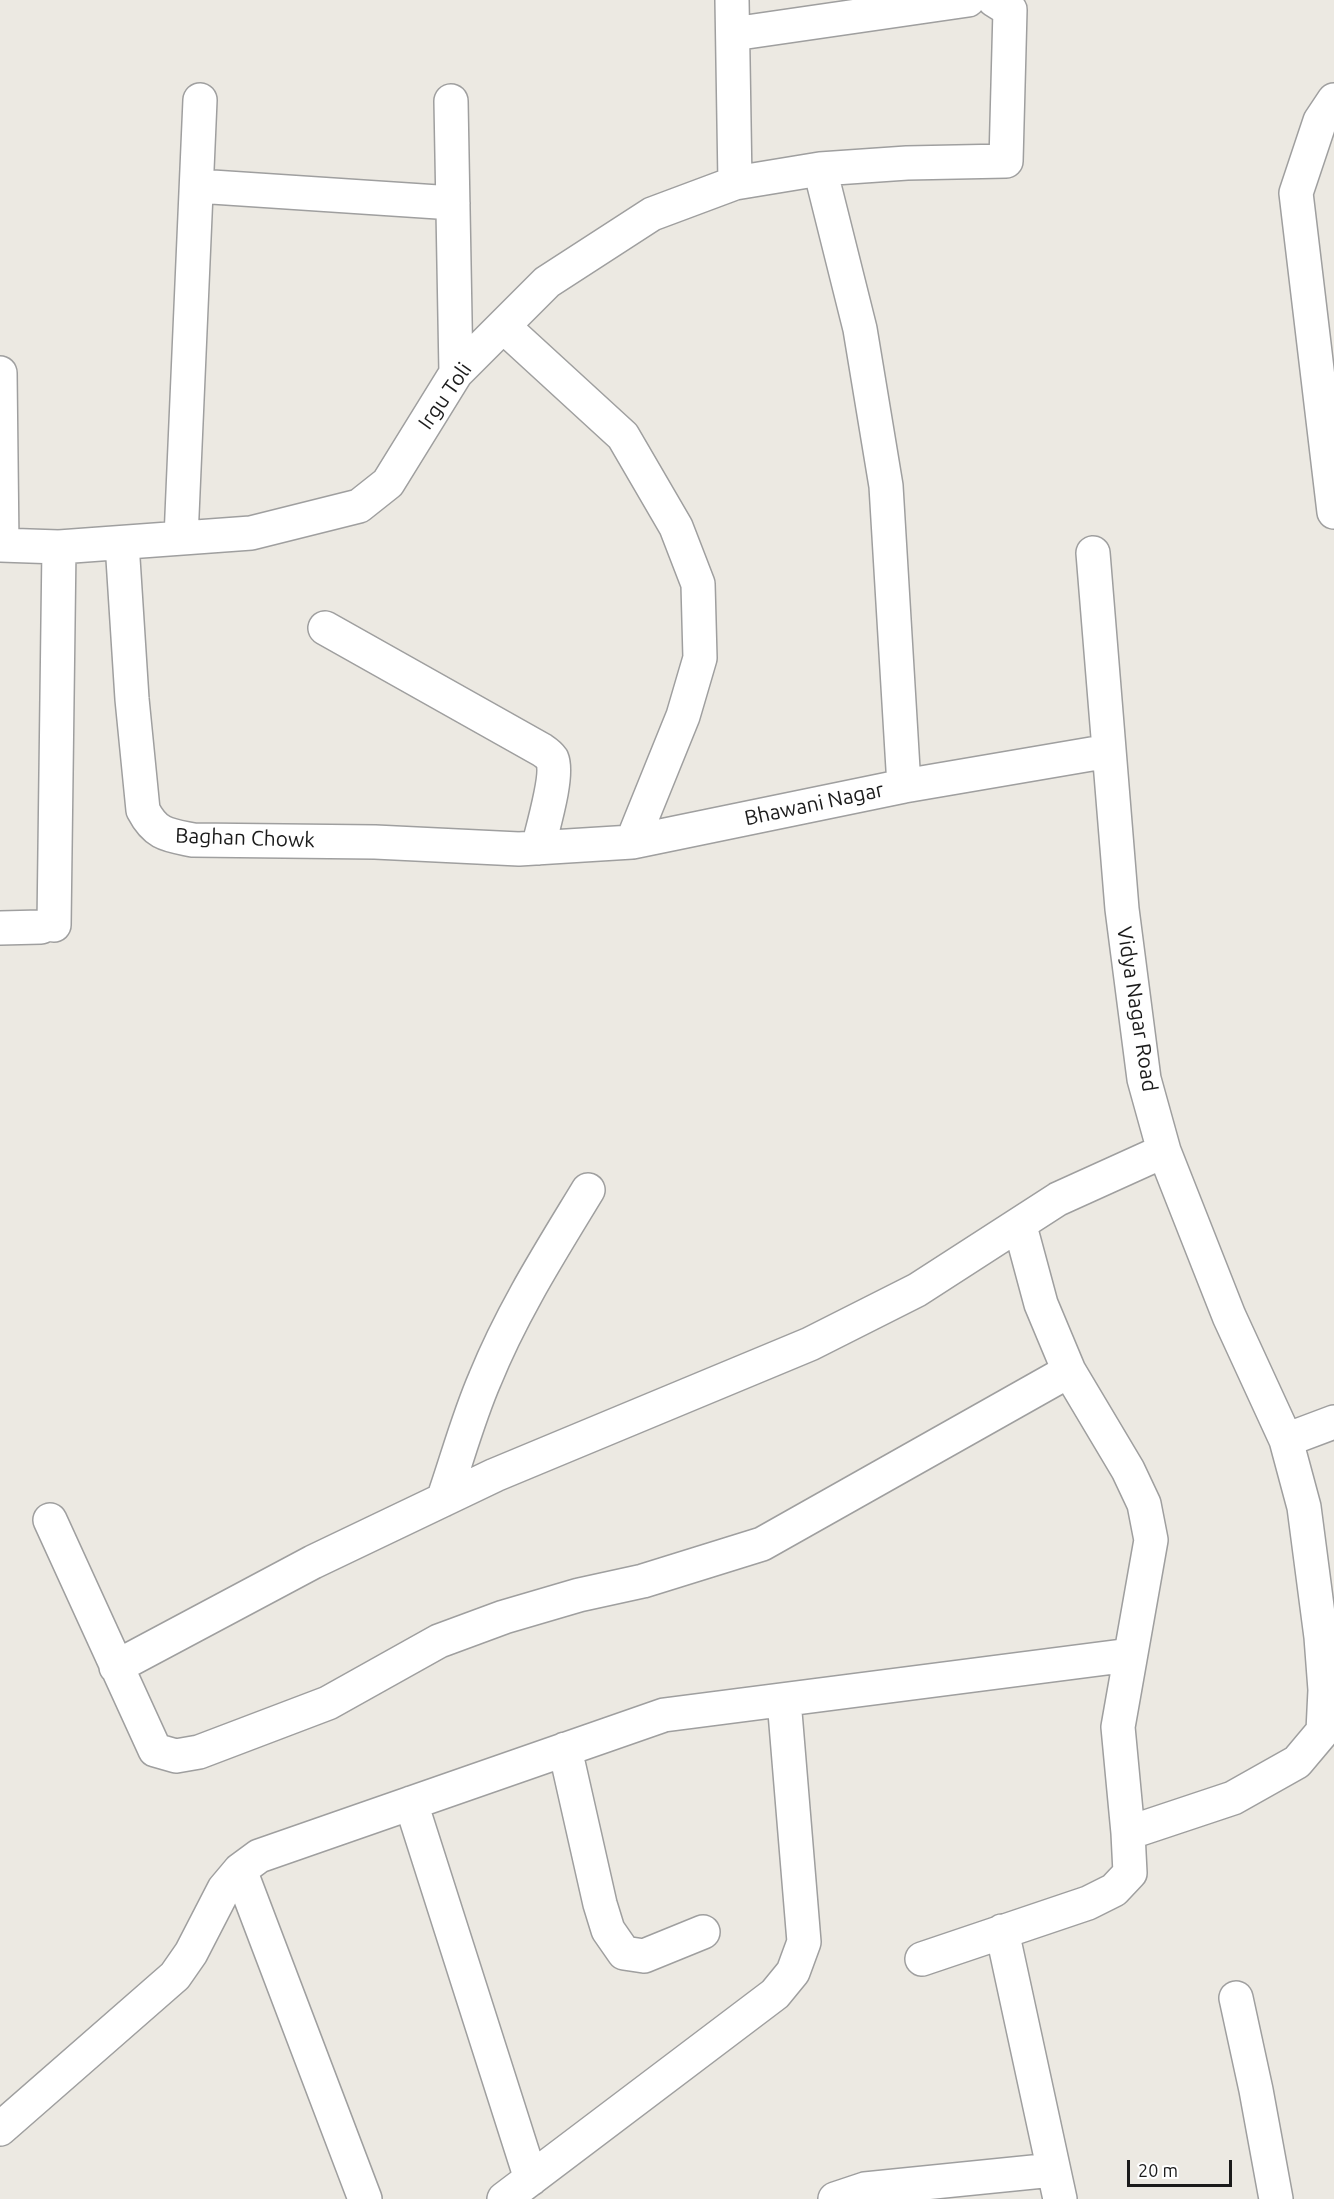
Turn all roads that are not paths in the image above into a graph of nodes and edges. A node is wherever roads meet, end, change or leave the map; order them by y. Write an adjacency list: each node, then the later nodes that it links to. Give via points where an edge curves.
1 (732, 0): 4 (street)
2 (968, 0): 4 (street)
3 (994, 0): 8 (street, Irgu Toli, via 1010,10 1006,161)
4 (733, 34): 9 (street)
5 (201, 100): 10 (street)
6 (1334, 100): 15 (street, via 1320,121 1296,193)
7 (451, 101): 11 (street)
8 (820, 168): 9 (street, Irgu Toli); 23 (street, via 861,329 886,486)
9 (735, 183): 12 (street, Irgu Toli, via 651,214 547,282)
10 (197, 186): 11 (street); 16 (street)
11 (453, 202): 14 (street)
12 (503, 326): 14 (street, Irgu Toli); 24 (street, via 623,436 676,527 698,584 700,658 683,716)
13 (0, 373): 18 (street)
14 (456, 373): 16 (street, Irgu Toli, via 388,483 359,506 250,534)
15 (1334, 512)
16 (181, 538): 17 (street, Irgu Toli)
17 (122, 543): 19 (street, Irgu Toli); 25 (street, Baghan Chowk, via 143,810 150,823 165,835 194,840)
18 (1, 545): 19 (street, Irgu Toli)
19 (59, 547): 26 (street, via 47,926)
20 (1093, 553): 22 (street, Vidya Nagar Road)
21 (325, 628): 25 (street, via 552,759 552,790)
22 (1109, 751): 23 (street, Bhawani Nagar); 27 (street, Vidya Nagar Road, via 1122,909 1144,1079)
23 (904, 786): 24 (street, Bhawani Nagar)
24 (632, 842): 25 (street, Bhawani Nagar)
25 (528, 849)
26 (0, 928)
27 (1164, 1152): 29 (street, via 1058,1199); 32 (street, Vidya Nagar Road, via 1229,1316)
28 (588, 1190): 33 (street, via 503,1339 484,1380)
29 (1020, 1226): 30 (street, via 1041,1304); 33 (street, via 917,1290 810,1344)
30 (1069, 1371): 35 (street, via 1144,1504 1151,1540); 36 (street, via 762,1544 643,1581 504,1617 439,1641 328,1703 199,1752 176,1756 156,1750)
31 (1334, 1422): 32 (street)
32 (1286, 1440): 40 (street, Vidya Nagar Road, via 1304,1507 1325,1690 1323,1731 1297,1762 1233,1798)
33 (443, 1500): 36 (street, via 313,1562)
34 (50, 1520): 36 (street)
35 (1130, 1655): 37 (street); 40 (street, via 1118,1727)
36 (116, 1667)
37 (784, 1700): 38 (street, via 664,1715); 47 (street, via 804,1942 793,1972 775,1994)
38 (564, 1749): 39 (street); 43 (street, via 603,1913 608,1930 624,1953 644,1956)
39 (411, 1803): 41 (street, via 259,1856); 47 (street)
40 (1128, 1833): 42 (street, via 1130,1873 1114,1890 1088,1903)
41 (240, 1870): 46 (street, via 224,1889 175,1976); 49 (street)
42 (1002, 1931): 44 (street); 48 (street)
43 (703, 1932)
44 (922, 1959)
45 (1236, 1998): 52 (street)
46 (0, 2129)
47 (531, 2179): 50 (street)
48 (1057, 2185): 51 (street, via 865,2189)
49 (365, 2199)
50 (504, 2199)
51 (835, 2199)
52 (1276, 2199)

